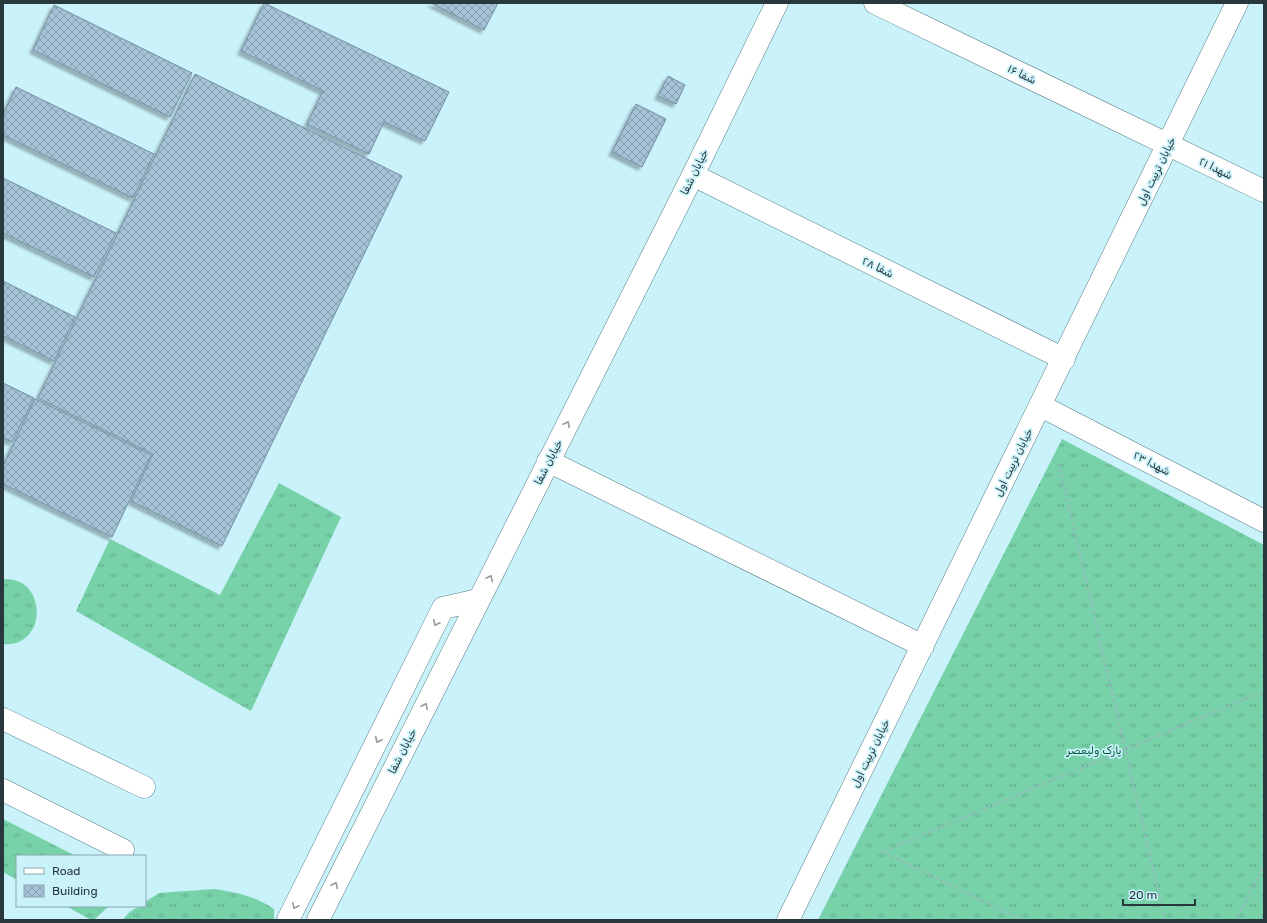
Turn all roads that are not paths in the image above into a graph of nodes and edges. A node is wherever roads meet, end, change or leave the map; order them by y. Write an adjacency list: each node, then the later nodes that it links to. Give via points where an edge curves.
1 (777, 3): 5 (street, خیابان شفا)
2 (875, 3): 4 (street, شفا ۱۶)
3 (1237, 3): 4 (street, خیابان تربیت اول)
4 (1169, 144): 6 (street, شهدا ۲۱); 7 (street, خیابان تربیت اول)
5 (693, 175): 7 (street, شفا ۲۸); 9 (street, خیابان شفا, one-way to 5)
6 (1264, 191)
7 (1064, 359): 8 (street, خیابان تربیت اول)
8 (1040, 406): 10 (street, شهدا ۲۳); 12 (street, خیابان تربیت اول)
9 (548, 461): 11 (street, خیابان شفا, one-way to 9); 12 (street)
10 (1264, 521)
11 (478, 600): 17 (street, one-way to 17, via 443,608); 18 (street, خیابان شفا, one-way to 11)
12 (922, 646): 19 (street, خیابان تربیت اول)
13 (3, 719): 14 (street)
14 (144, 787)
15 (3, 790): 16 (street)
16 (123, 850)
17 (288, 920)
18 (318, 920)
19 (788, 920)

